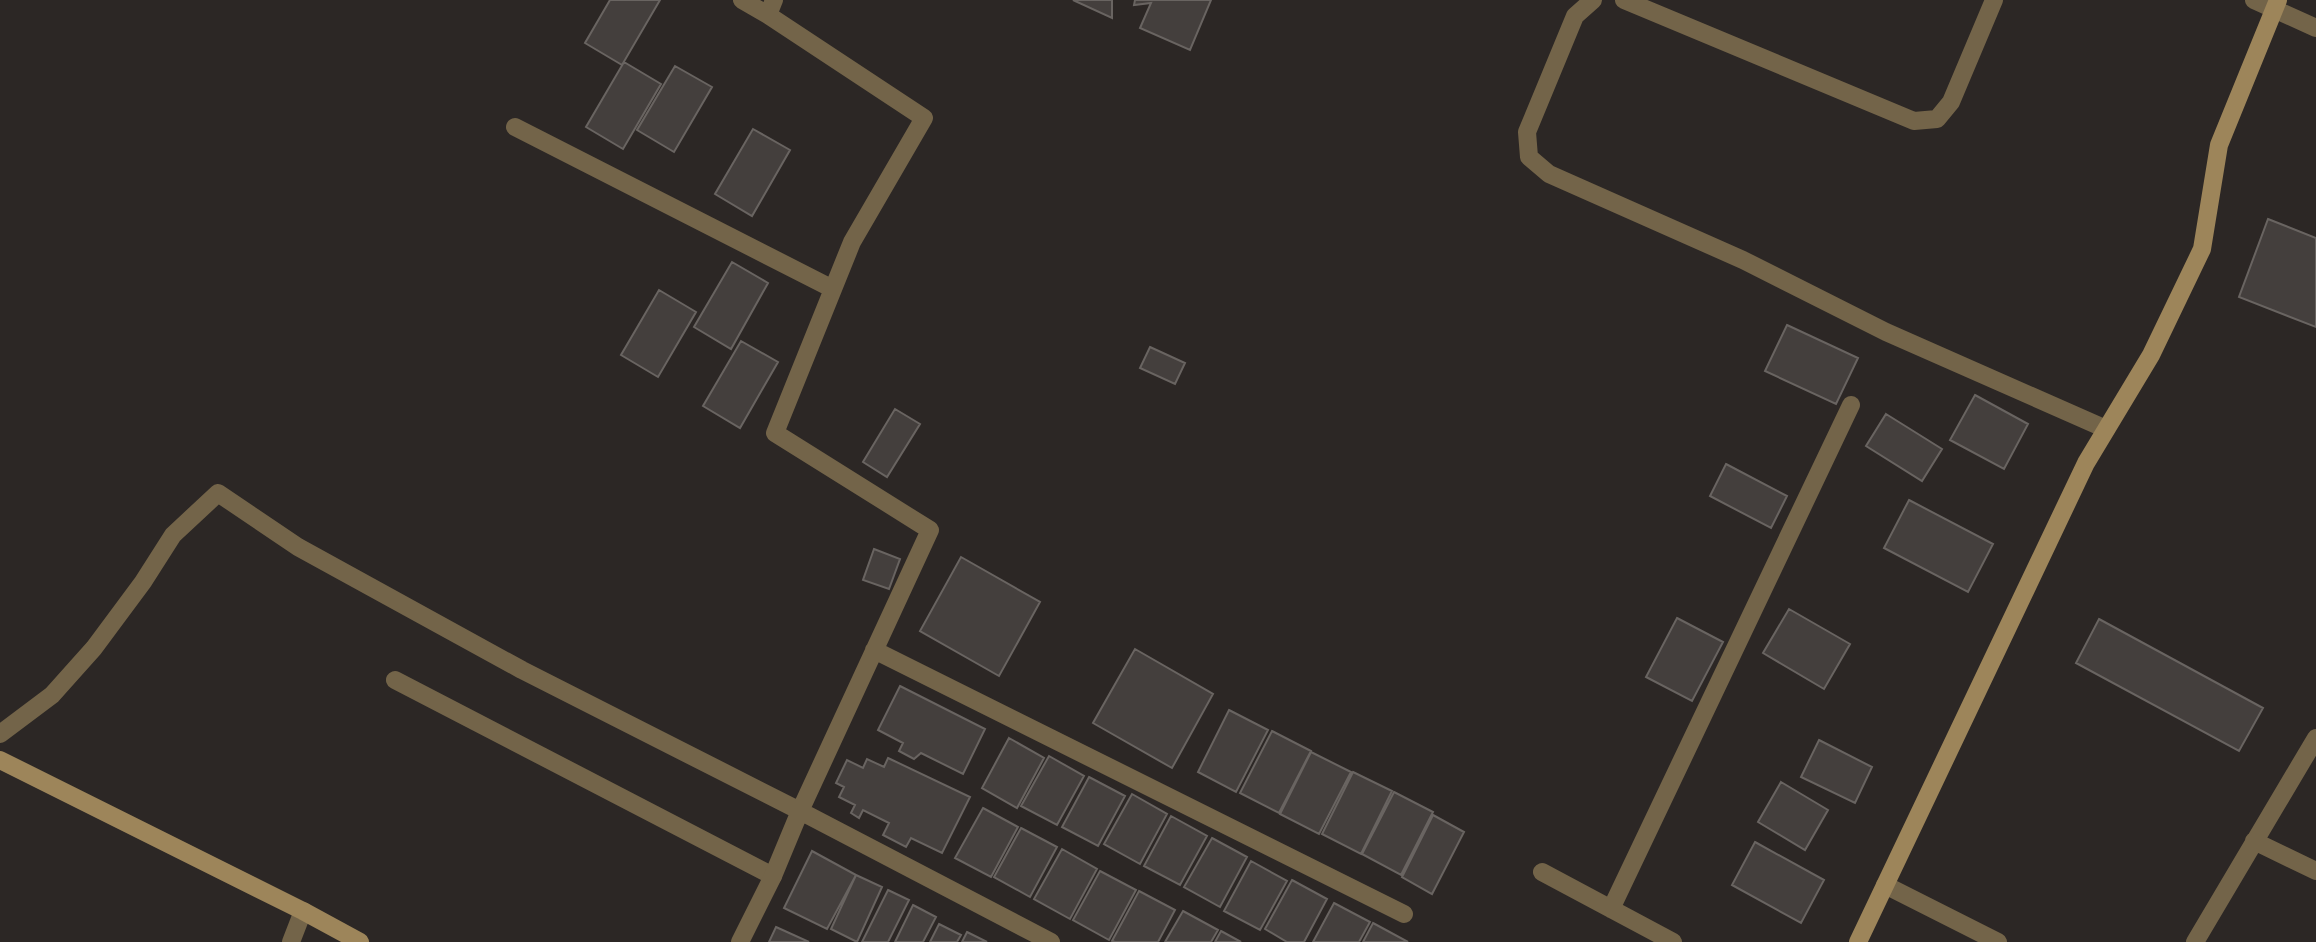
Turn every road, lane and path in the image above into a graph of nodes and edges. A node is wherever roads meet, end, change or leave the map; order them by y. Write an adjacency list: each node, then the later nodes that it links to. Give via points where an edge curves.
1 (742, 0): 7 (street)
2 (1593, 0): 12 (street, via 1575,16 1527,132 1529,157 1549,174)
3 (1624, 0): 4 (street, via 1914,121 1937,119 1951,102)
4 (1994, 0)
5 (2254, 0): 6 (street)
6 (2276, 5): 8 (street); 12 (street, via 2218,145 2202,249 2151,355)
7 (771, 7): 10 (street, via 924,118 852,242)
8 (2316, 28)
9 (514, 127): 10 (street)
10 (833, 289): 13 (street, via 775,433 930,530)
11 (1851, 405): 24 (street)
12 (2106, 429): 23 (street)
13 (874, 650): 18 (street); 26 (street)
14 (395, 680): 22 (street)
15 (0, 734): 18 (street, via 52,695 94,648 173,536 218,493 298,547 522,670)
16 (2316, 738): 19 (street)
17 (0, 760): 25 (street)
18 (800, 811): 22 (street); 30 (street)
19 (2255, 841): 20 (street); 34 (street)
20 (2316, 871)
21 (1542, 872): 24 (street)
22 (773, 876): 29 (street)
23 (1885, 885): 32 (street); 33 (street)
24 (1611, 909): 31 (street)
25 (303, 911): 27 (street); 28 (street)
26 (1404, 914)
27 (291, 942)
28 (360, 942)
29 (740, 942)
30 (1051, 942)
31 (1673, 942)
32 (1858, 942)
33 (1998, 942)
34 (2195, 942)

